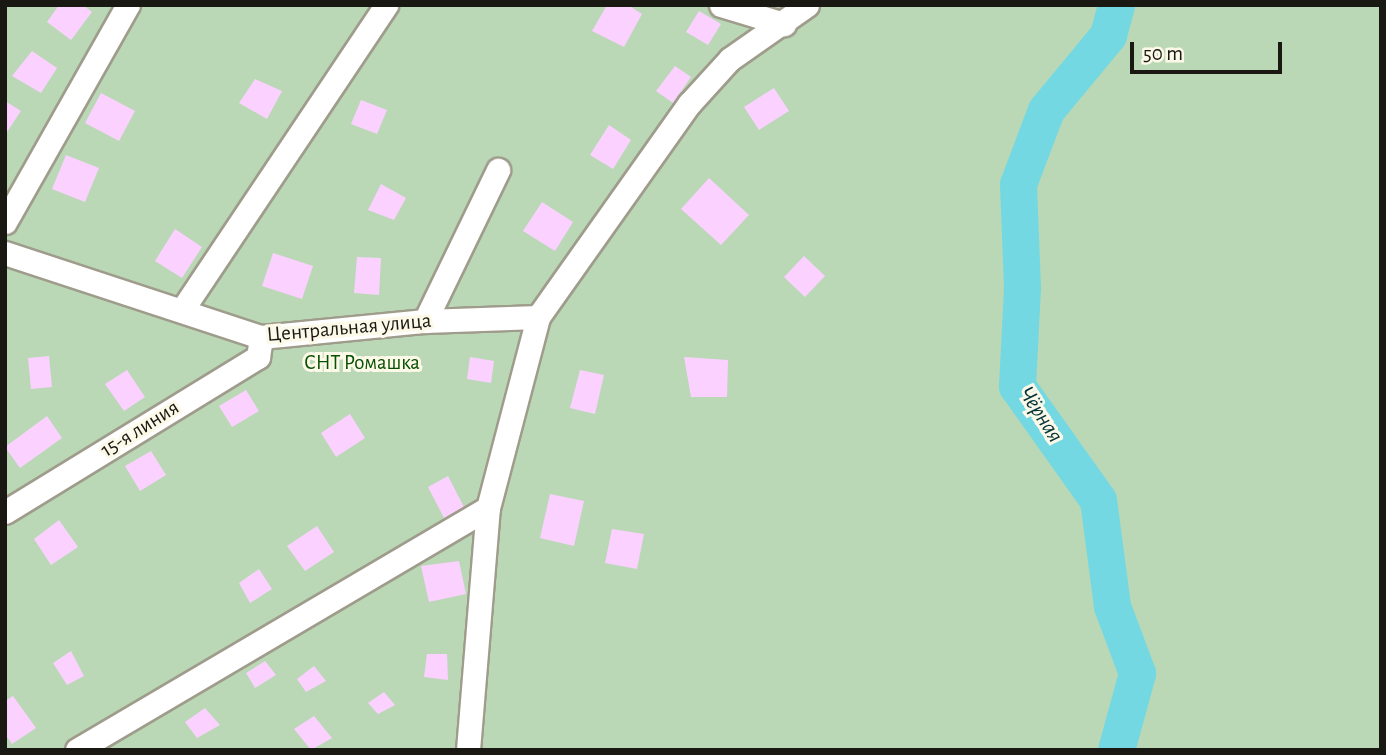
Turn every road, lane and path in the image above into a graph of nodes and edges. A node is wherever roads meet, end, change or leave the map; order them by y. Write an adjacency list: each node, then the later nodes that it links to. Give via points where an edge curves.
1 (128, 5): 7 (street)
2 (386, 5): 9 (street)
3 (721, 5): 5 (street)
4 (807, 5): 5 (street)
5 (784, 24): 10 (street, via 730,59 689,104)
6 (498, 170): 11 (street)
7 (5, 222)
8 (5, 253): 9 (street, Центральная улица)
9 (182, 310): 12 (street, Центральная улица)
10 (538, 317): 11 (street, Центральная улица); 13 (street)
11 (425, 321): 12 (street, Центральная улица)
12 (261, 337): 14 (street, 15-я линия, via 258,357)
13 (488, 508): 15 (street); 16 (street)
14 (5, 512)
15 (469, 743): 17 (street)
16 (77, 750)
17 (449, 750)

